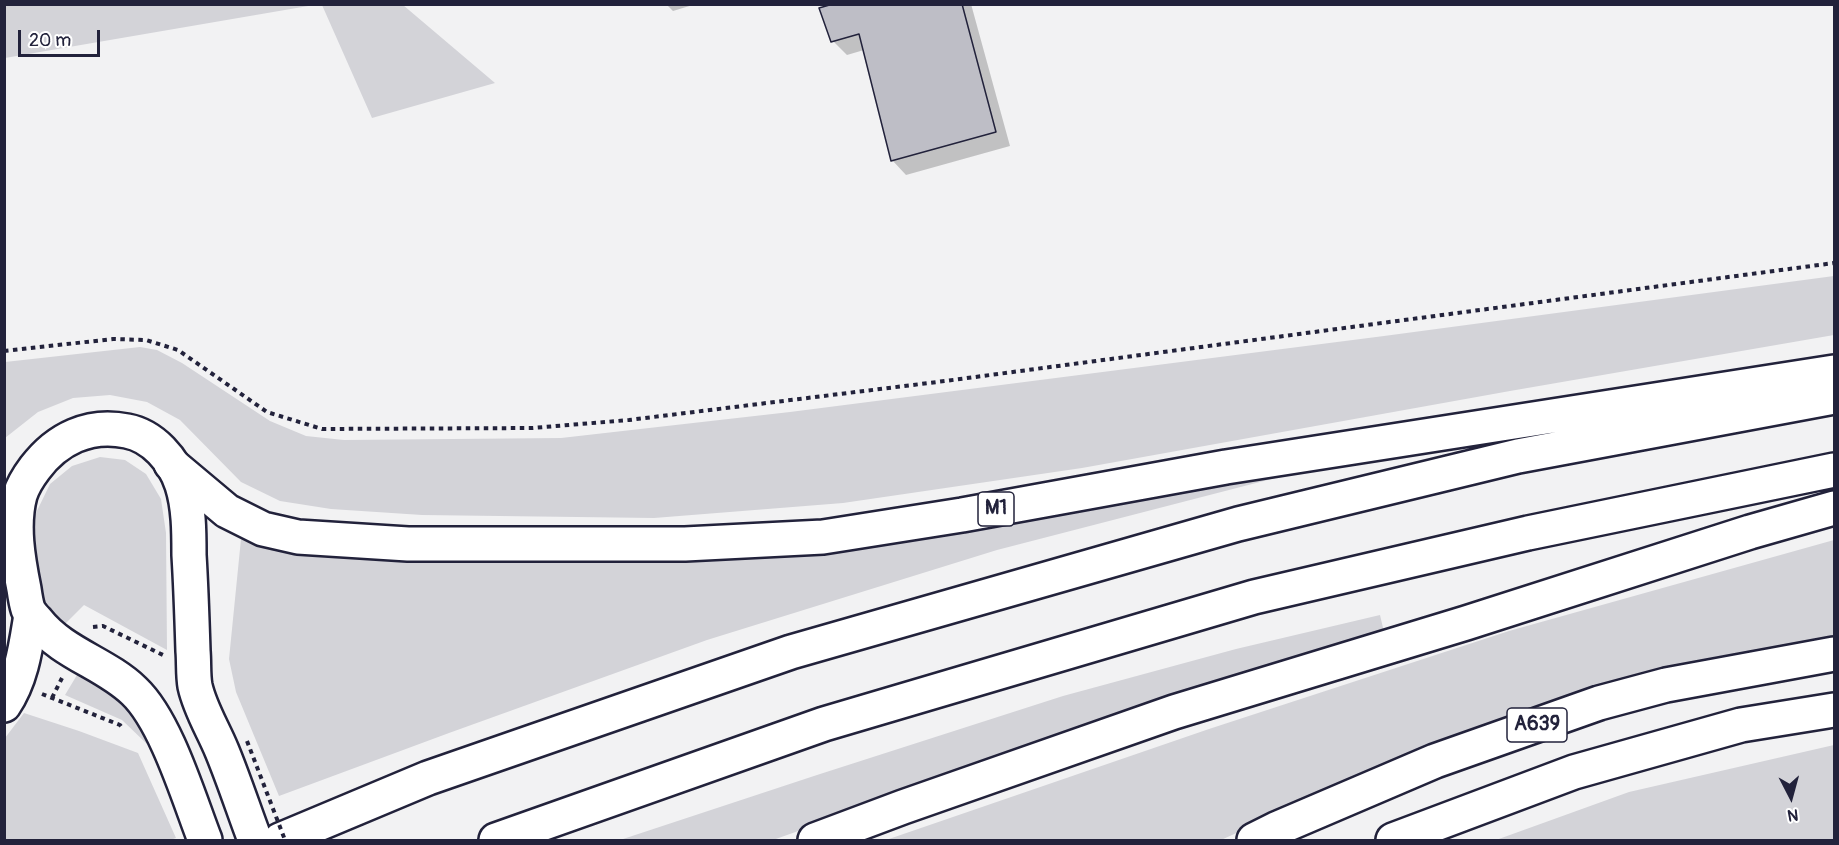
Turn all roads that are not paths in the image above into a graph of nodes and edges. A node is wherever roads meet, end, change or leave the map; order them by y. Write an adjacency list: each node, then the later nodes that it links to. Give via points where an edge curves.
1 (1834, 372): 4 (main road, M1, via 1227,467 823,537 685,544 408,544 298,537 263,529 227,511)
2 (1834, 397): 14 (main road, via 1518,456 1238,524 791,652 429,778)
3 (42, 459): 4 (main road, via 74,435 92,429 114,429 147,440); 6 (main road); 8 (main road, via 24,485 17,511)
4 (171, 464): 13 (main road, via 186,504 195,684 204,712 234,746)
5 (1834, 470): 15 (main road, via 1528,533 1254,597 824,724)
6 (4, 477)
7 (1834, 508): 16 (main road, via 1174,712)
8 (21, 604): 10 (main road, via 23,656 16,683); 12 (main road, via 46,633 134,690 146,704 177,767)
9 (1834, 654): 17 (main road, A639, via 1666,685 1599,703 1435,761)
10 (4, 705)
11 (1834, 710): 18 (main road, A639, via 1741,725 1574,772)
12 (205, 840)
13 (255, 840)
14 (280, 840)
15 (496, 840)
16 (815, 840)
17 (1254, 840)
18 (1393, 840)

